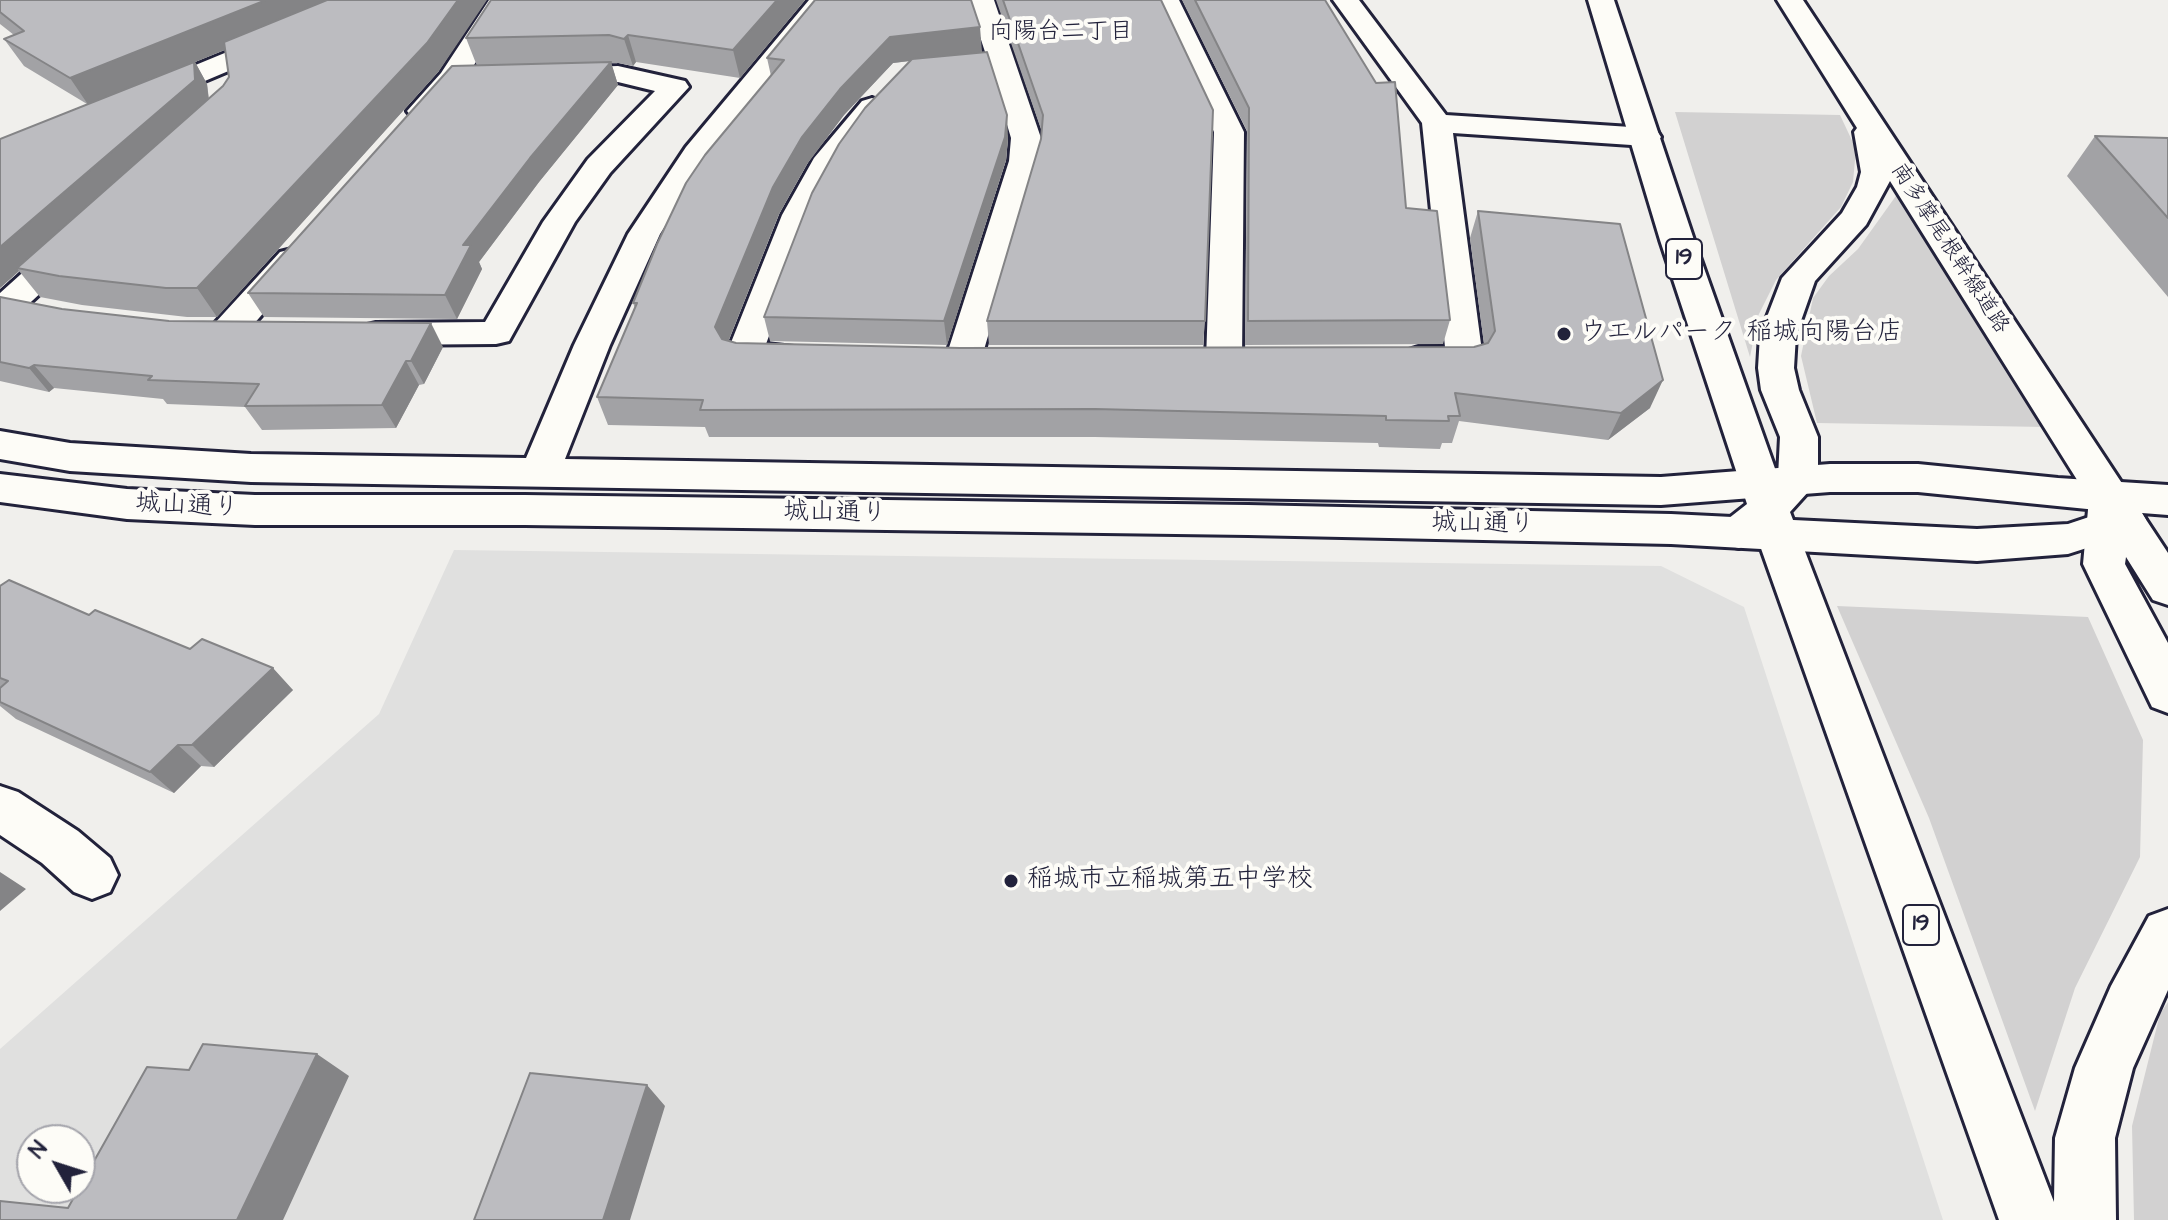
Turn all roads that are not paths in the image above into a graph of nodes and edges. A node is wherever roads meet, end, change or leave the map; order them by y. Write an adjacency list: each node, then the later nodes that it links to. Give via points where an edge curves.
1 (376, 0): 11 (street, via 223,78)
2 (502, 0): 14 (street, via 467,78)
3 (823, 0): 27 (street, via 697,153 644,234)
4 (981, 0): 9 (street)
5 (1166, 0): 25 (street, via 1229,132)
6 (1346, 0): 12 (street)
7 (1601, 0): 15 (street, 19)
8 (1790, 0): 13 (street, 南多摩尾根幹線道路)
9 (1002, 62): 22 (street, via 900,76 825,165 798,215 744,355); 24 (street, via 1026,138 1024,161)
10 (528, 76): 21 (street, via 618,74 675,87 599,166 559,222 496,333)
11 (125, 105)
12 (1437, 123): 15 (street); 23 (street, via 1465,359)
13 (1868, 125): 30 (street, via 1877,172 1873,187 1855,218 1799,278 1778,335 1780,390 1799,437); 34 (street, 南多摩尾根幹線道路, via 2068,430)
14 (401, 135)
15 (1646, 137): 30 (street, 19)
16 (99, 221): 18 (street)
17 (309, 239): 20 (street, via 214,332)
18 (3, 304): 19 (street)
19 (52, 313)
20 (273, 333)
21 (348, 334)
22 (822, 357)
23 (1390, 359)
24 (963, 360)
25 (1224, 360)
26 (0, 445): 27 (street, 城山通り, via 70,457 251,468)
27 (540, 473): 28 (street, 城山通り)
28 (1366, 487): 30 (street, via 1426,501 1644,502); 32 (street, 城山通り)
29 (0, 488): 32 (street, 城山通り, via 127,504 255,510)
30 (1775, 491): 32 (street); 32 (street); 33 (street, via 1875,495); 33 (street, via 1885,511); 34 (street, via 1918,478 2058,493); 34 (street, via 1847,539 1977,545); 40 (street, 19, via 1804,608)
31 (2168, 500): 34 (street)
32 (1656, 503)
33 (2019, 513): 34 (street)
34 (2113, 527): 35 (street, 南多摩尾根幹線道路); 36 (street, via 2104,564)
35 (2168, 588)
36 (2168, 694)
37 (0, 808): 38 (street)
38 (92, 875)
39 (2168, 934): 41 (street, via 2104,1068 2085,1138)
40 (2030, 1220)
41 (2085, 1220)

